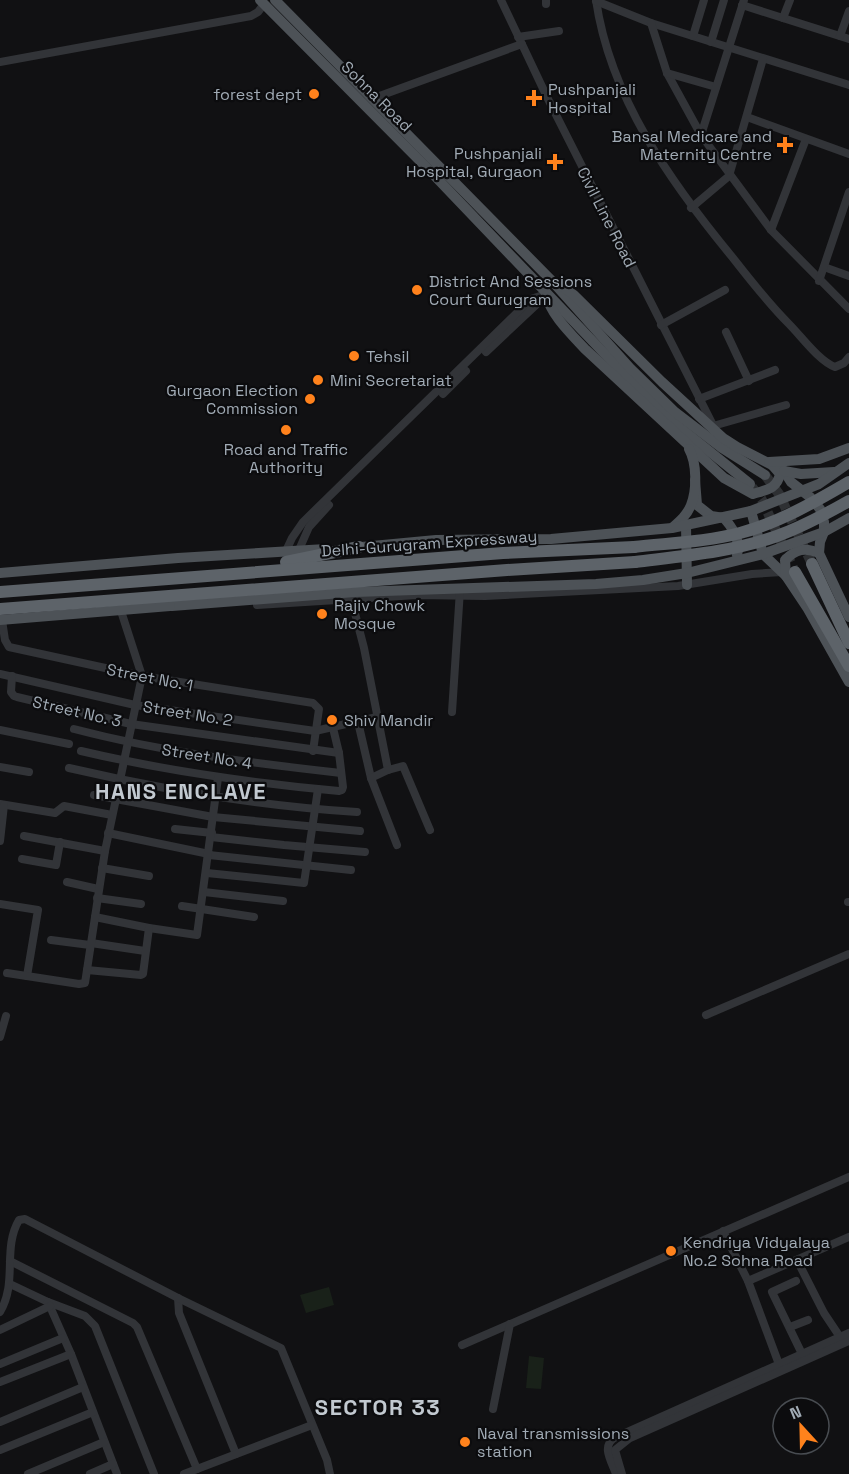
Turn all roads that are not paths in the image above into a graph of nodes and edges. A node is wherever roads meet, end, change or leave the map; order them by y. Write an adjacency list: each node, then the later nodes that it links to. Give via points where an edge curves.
1 (501, 0): 14 (street, Civil Line Road)
2 (704, 0): 12 (street)
3 (724, 0): 15 (street)
4 (790, 0): 9 (street)
5 (266, 1): 18 (street, via 251,16); 22 (main road, Sohna Road); 36 (main road, Sohna Road)
6 (596, 1): 10 (street); 29 (street, via 624,93)
7 (743, 3): 9 (street); 16 (street)
8 (849, 11): 13 (street)
9 (783, 18): 13 (street)
10 (651, 23): 12 (street); 19 (street)
11 (559, 31): 14 (street)
12 (693, 36): 15 (street)
13 (845, 37)
14 (520, 41): 22 (street); 38 (street, Civil Line Road)
15 (711, 42): 16 (street)
16 (728, 47): 17 (street); 21 (street)
17 (763, 59): 20 (street); 23 (street)
18 (0, 62)
19 (668, 73): 21 (street); 24 (street)
20 (849, 85)
21 (716, 87): 24 (street)
22 (374, 99): 36 (main road, Sohna Road)
23 (747, 117): 25 (street); 27 (street)
24 (701, 135): 27 (street)
25 (806, 138): 26 (street); 31 (street)
26 (849, 154)
27 (729, 176): 29 (street); 31 (street)
28 (849, 192): 30 (street)
29 (691, 208): 40 (street, via 775,310 824,360 835,367)
30 (845, 218): 32 (street)
31 (771, 230): 34 (street)
32 (824, 267): 33 (street); 34 (street)
33 (849, 276)
34 (819, 281): 37 (street)
35 (725, 290): 38 (street)
36 (546, 292): 45 (main road, via 574,295); 46 (main road, via 572,335); 52 (main road, via 675,412); 55 (main road, via 673,422); 66 (street, via 315,519); 67 (street, via 531,299 303,522)
37 (849, 309)
38 (661, 325): 43 (street, Civil Line Road)
39 (726, 332): 42 (street)
40 (849, 357)
41 (775, 370): 42 (street)
42 (749, 381): 43 (street)
43 (699, 399): 45 (street, Civil Line Road)
44 (786, 405): 45 (street)
45 (715, 429): 48 (main road, via 737,447)
46 (685, 444): 48 (main road, via 724,478 753,494 771,489 778,482 780,474); 53 (main road, via 691,453)
47 (849, 448): 48 (main road, via 819,459)
48 (769, 464): 50 (main road)
49 (849, 464): 51 (main road); 56 (main road)
50 (784, 471): 51 (main road); 57 (main road)
51 (836, 472): 57 (main road)
52 (765, 475)
53 (695, 480): 60 (main road, via 697,506 711,516); 63 (main road, via 692,505)
54 (849, 482): 74 (highway, Delhi-Gurugram Expressway, bridge, via 809,505 740,533 709,539)
55 (750, 484)
56 (849, 487)
57 (802, 492): 59 (main road); 64 (main road, via 819,509)
58 (849, 501): 79 (highway, Delhi-Gurugram Expressway, bridge, via 778,536 712,553)
59 (751, 511): 60 (main road); 69 (main road)
60 (724, 518): 62 (main road); 70 (main road, via 738,543)
61 (849, 518): 64 (main road)
62 (686, 525): 63 (main road); 75 (main road)
63 (672, 528): 65 (main road, via 551,540 436,540)
64 (824, 532): 68 (main road); 69 (main road)
65 (359, 547): 66 (main road); 74 (highway, via 294,562 209,570)
66 (298, 552): 67 (main road)
67 (285, 553): 72 (main road)
68 (819, 553): 73 (main road, via 808,549 793,552 785,560); 83 (main road)
69 (763, 555): 70 (main road); 73 (main road)
70 (735, 561): 75 (main road)
71 (812, 564): 84 (highway)
72 (0, 573)
73 (788, 573): 75 (street); 85 (highway); 89 (main road)
74 (172, 579): 77 (highway, Delhi-Gurugram Expressway)
75 (687, 579): 76 (main road)
76 (460, 591): 78 (main road); 91 (street)
77 (0, 592)
78 (351, 596): 80 (main road); 92 (street)
79 (150, 598): 80 (main road); 82 (highway, Delhi-Gurugram Expressway)
80 (172, 606): 81 (main road)
81 (121, 611): 82 (main road); 88 (street)
82 (1, 616): 88 (street, Street No. 1, via 4,640 9,647)
83 (849, 617)
84 (849, 643)
85 (849, 666)
86 (0, 674): 87 (street, Street No. 2)
87 (12, 676): 90 (street, Street No. 2); 94 (street, Street No. 3, via 14,696)
88 (141, 676): 90 (street); 98 (street, Street No. 1, via 313,703 319,709)
89 (849, 682)
90 (135, 705): 94 (street); 98 (street, Street No. 2)
91 (452, 712)
92 (377, 717): 93 (street, Street No. 2); 107 (street)
93 (358, 722): 95 (street, Street No. 2); 111 (street)
94 (131, 724): 99 (street); 102 (street, Street No. 3)
95 (333, 728): 98 (street, Street No. 2); 103 (street)
96 (74, 729): 99 (street, Street No. 4)
97 (0, 730): 100 (street)
98 (315, 731): 102 (street)
99 (126, 743): 104 (street); 109 (street, Street No. 4)
100 (69, 744)
101 (81, 751): 104 (street)
102 (313, 751): 103 (street, Street No. 3)
103 (339, 753): 109 (street)
104 (125, 761): 110 (street); 112 (street)
105 (0, 767): 108 (street)
106 (69, 768): 112 (street)
107 (388, 770): 111 (street); 124 (street, via 403,766)
108 (29, 772)
109 (341, 773): 113 (street, via 343,788 339,791)
110 (218, 778): 113 (street); 115 (street)
111 (371, 778): 131 (street)
112 (120, 780): 115 (street); 116 (street)
113 (318, 789): 118 (street)
114 (94, 795): 116 (street)
115 (215, 797): 118 (street); 121 (street)
116 (115, 800): 120 (street); 121 (street)
117 (2, 805): 120 (street, via 55,813 64,806); 129 (street)
118 (315, 809): 119 (street); 122 (street)
119 (357, 812)
120 (112, 815): 126 (street)
121 (213, 817): 122 (street); 127 (street)
122 (311, 828): 125 (street); 132 (street)
123 (175, 829): 127 (street)
124 (430, 830)
125 (360, 831)
126 (108, 833): 133 (street); 135 (street)
127 (212, 835): 132 (street); 135 (street)
128 (24, 836): 130 (street)
129 (0, 841)
130 (60, 842): 133 (street); 136 (street, via 56,865)
131 (397, 845)
132 (310, 847): 134 (street); 137 (street)
133 (105, 850): 138 (street)
134 (365, 852)
135 (209, 854): 137 (street); 140 (street)
136 (22, 859)
137 (307, 866): 139 (street); 140 (street, via 303,883)
138 (102, 868): 141 (street); 144 (street)
139 (351, 870)
140 (207, 873): 143 (street)
141 (149, 876)
142 (67, 882): 144 (street)
143 (204, 892): 145 (street); 149 (street)
144 (98, 893): 147 (street); 150 (street)
145 (283, 901)
146 (0, 904): 159 (street, via 38,910)
147 (141, 904)
148 (182, 906): 149 (street)
149 (202, 909): 151 (street); 152 (street, via 196,935)
150 (95, 917): 152 (street); 154 (street)
151 (254, 917)
152 (149, 928): 155 (street)
153 (51, 940): 154 (street)
154 (91, 944): 155 (street); 157 (street)
155 (145, 951): 157 (street, via 143,974 139,976)
156 (849, 954): 160 (street)
157 (87, 970): 159 (street, via 83,984)
158 (7, 973): 159 (street)
159 (27, 976)
160 (706, 1015)
161 (6, 1016): 162 (street)
162 (0, 1037)
163 (849, 1177): 164 (street)
164 (723, 1231): 168 (street); 175 (street)
165 (849, 1237): 166 (street)
166 (797, 1260): 168 (street); 174 (street)
167 (10, 1261): 170 (street); 171 (street, via 14,1228 19,1220 26,1219); 195 (street, via 137,1327)
168 (748, 1281): 184 (street)
169 (796, 1281): 176 (street, via 772,1292)
170 (10, 1284): 172 (street); 173 (street)
171 (178, 1298): 190 (street, via 281,1348); 193 (street, via 179,1312)
172 (49, 1304): 177 (street); 179 (street); 199 (street, via 85,1316 95,1326)
173 (0, 1312)
174 (824, 1314): 176 (street); 178 (street)
175 (510, 1324): 180 (street); 187 (street)
176 (790, 1327): 182 (street)
177 (0, 1330)
178 (846, 1337): 182 (street)
179 (63, 1338): 181 (street); 183 (street)
180 (462, 1345)
181 (71, 1354): 185 (street); 186 (street)
182 (804, 1358): 184 (street)
183 (0, 1364)
184 (780, 1367): 202 (street, via 609,1441 607,1448); 203 (street, via 630,1438 615,1450)
185 (0, 1382)
186 (83, 1387): 188 (street); 189 (street)
187 (493, 1409)
188 (93, 1412): 191 (street); 192 (street)
189 (0, 1422)
190 (312, 1425): 193 (street); 201 (street)
191 (104, 1442): 194 (street); 196 (street)
192 (0, 1450)
193 (236, 1454): 195 (street)
194 (113, 1464): 197 (street); 198 (street)
195 (197, 1469): 200 (street)
196 (28, 1474)
197 (90, 1474)
198 (117, 1474)
199 (154, 1474)
200 (184, 1474)
201 (333, 1474)
202 (616, 1474)
203 (622, 1474)

